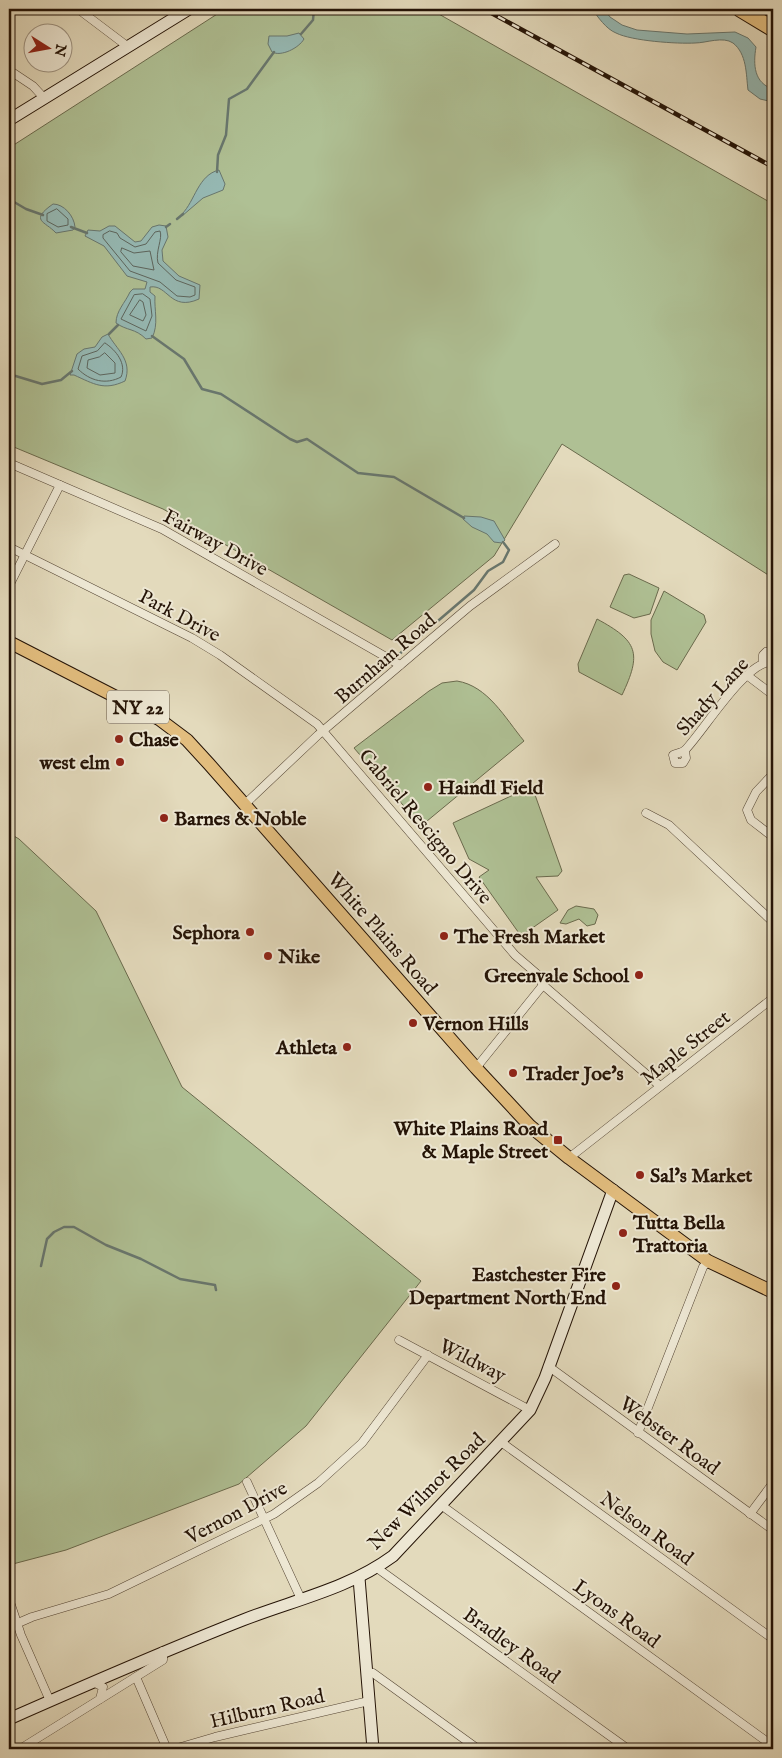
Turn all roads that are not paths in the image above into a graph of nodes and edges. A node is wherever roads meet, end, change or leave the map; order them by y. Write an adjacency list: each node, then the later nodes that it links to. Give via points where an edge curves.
1 (78, 9): 7 (street)
2 (189, 9): 7 (street)
3 (740, 9): 6 (highway)
4 (757, 9): 5 (highway)
5 (773, 19)
6 (773, 29)
7 (127, 46): 9 (street)
8 (9, 70): 9 (street)
9 (44, 98): 10 (street)
10 (9, 120)
11 (9, 462): 12 (street, Fairway Drive)
12 (60, 485): 15 (street); 19 (street, Fairway Drive, via 162,529)
13 (555, 544): 19 (street, Burnham Road, via 470,606)
14 (9, 547): 15 (street, Park Drive)
15 (24, 555): 16 (street); 22 (street, Park Drive, via 192,638 310,718)
16 (9, 586)
17 (9, 642): 25 (main road, White Plains Road / NY 22, via 160,719 187,740)
18 (763, 663): 20 (street, Shady Lane)
19 (400, 666): 22 (street, Burnham Road)
20 (748, 676): 21 (street); 23 (street, Shady Lane, via 715,710)
21 (773, 695)
22 (323, 731): 25 (street, Burnham Road); 29 (street, Gabriel Rescigno Drive, via 515,955 538,974)
23 (685, 751)
24 (773, 774): 27 (street, via 756,792 747,810 751,820)
25 (244, 805): 31 (main road, White Plains Road / NY 22)
26 (646, 813): 28 (street, via 669,825)
27 (773, 837)
28 (773, 922)
29 (543, 985): 31 (street); 32 (street, Gabriel Rescigno Drive)
30 (773, 998): 32 (street, Maple Street)
31 (476, 1068): 33 (main road, White Plains Road / NY 22, via 530,1126)
32 (660, 1086): 33 (street, Maple Street)
33 (569, 1158): 34 (main road, White Plains Road / NY 22)
34 (613, 1190): 35 (main road, White Plains Road / NY 22); 39 (street, New Wilmot Road)
35 (708, 1261): 36 (main road, White Plains Road / NY 22); 41 (street)
36 (773, 1292)
37 (399, 1340): 38 (street, Wildway)
38 (428, 1355): 40 (street, Wildway); 47 (street, Vernon Drive, via 362,1443 318,1483)
39 (548, 1366): 40 (street, New Wilmot Road); 41 (street, Webster Road)
40 (530, 1410): 42 (street, New Wilmot Road)
41 (638, 1433): 46 (street, Webster Road)
42 (501, 1442): 45 (street, New Wilmot Road); 55 (street, Nelson Road)
43 (248, 1482): 47 (street)
44 (773, 1483): 46 (street)
45 (441, 1505): 49 (street, New Wilmot Road, via 398,1551); 64 (street, Lyons Road)
46 (750, 1514): 48 (street, Webster Road)
47 (264, 1520): 52 (street); 53 (street, Vernon Drive, via 109,1594)
48 (773, 1530)
49 (377, 1568): 50 (street, New Wilmot Road); 70 (street, Bradley Road)
50 (358, 1578): 52 (street, New Wilmot Road); 57 (street)
51 (9, 1599): 53 (street)
52 (300, 1599): 56 (street, New Wilmot Road)
53 (17, 1624): 54 (street, Vernon Drive); 61 (street)
54 (9, 1627)
55 (773, 1639)
56 (163, 1651): 58 (street, via 162,1660); 59 (street, New Wilmot Road)
57 (366, 1672): 62 (street); 69 (street, via 373,1673)
58 (136, 1677): 60 (street); 66 (street)
59 (93, 1682): 60 (street, via 103,1687); 61 (street, New Wilmot Road)
60 (100, 1699): 65 (street)
61 (50, 1701): 63 (street, New Wilmot Road)
62 (369, 1701): 67 (street, Hilburn Road); 68 (street)
63 (9, 1719)
64 (773, 1746)
65 (20, 1749)
66 (167, 1749)
67 (174, 1749)
68 (373, 1749)
69 (478, 1749)
70 (628, 1749)

